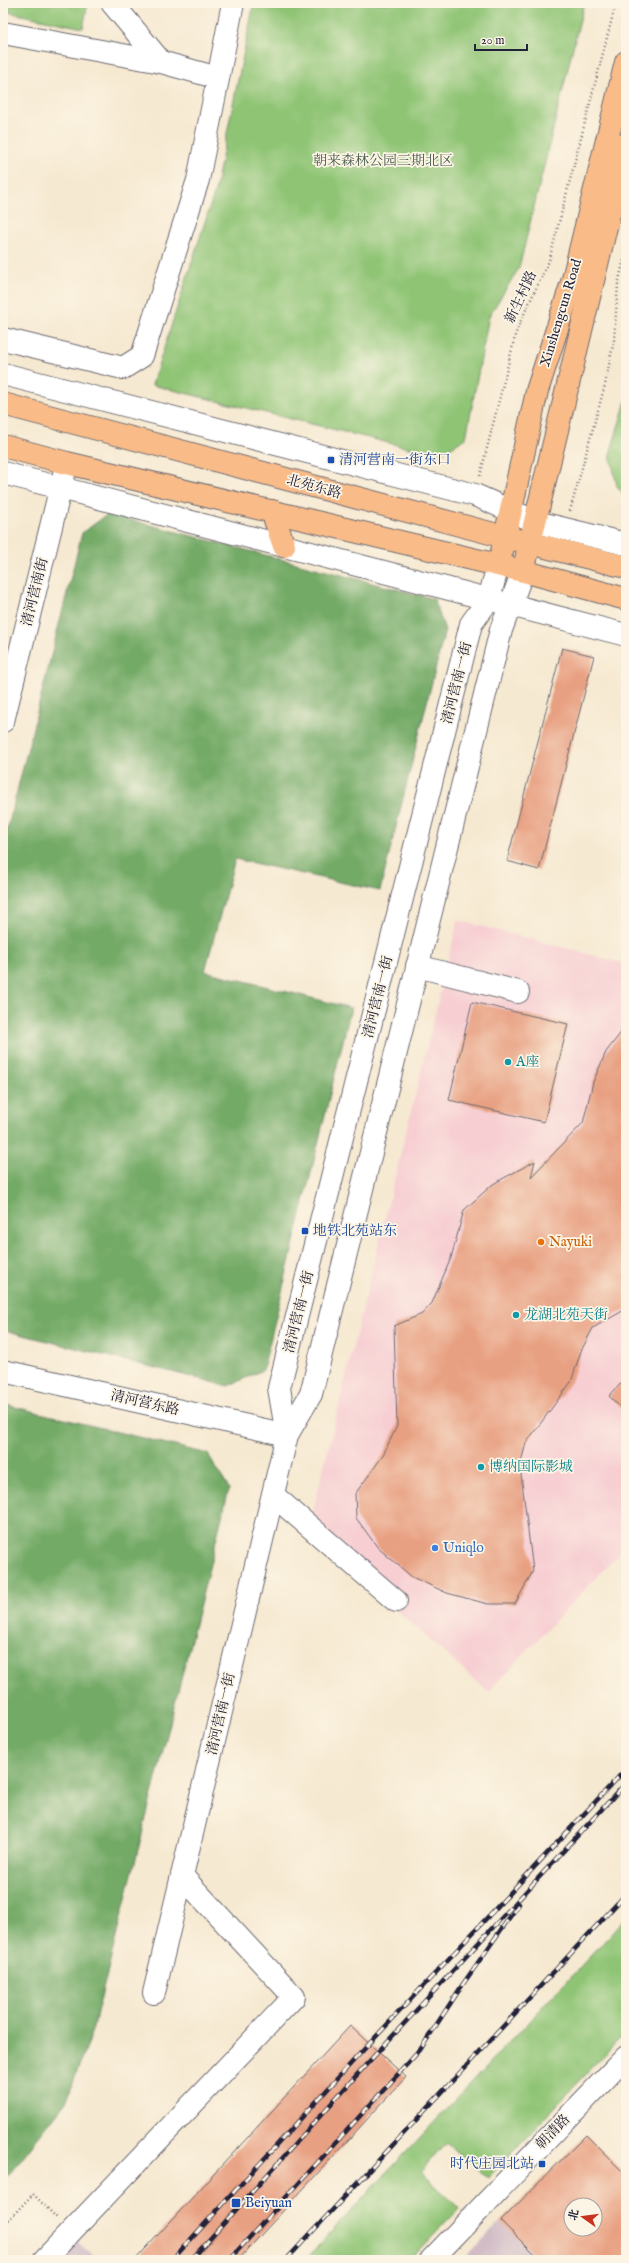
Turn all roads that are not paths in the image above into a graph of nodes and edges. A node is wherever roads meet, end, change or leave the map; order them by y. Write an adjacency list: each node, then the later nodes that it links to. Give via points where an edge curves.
1 (112, 3): 4 (street)
2 (233, 3): 6 (street)
3 (3, 33): 4 (street)
4 (161, 62): 6 (street)
5 (626, 62): 16 (main road, Xinshengcun Road, via 573,279 537,391)
6 (218, 78): 8 (street, via 198,180 142,356 123,368)
7 (626, 144): 17 (main road, Xinshengcun Road)
8 (3, 339)
9 (3, 374): 16 (street, via 475,495)
10 (3, 404): 18 (main road, 北苑东路)
11 (3, 446): 12 (main road)
12 (67, 463): 14 (street, 清河营南街); 15 (main road)
13 (3, 473): 14 (street)
14 (60, 488): 21 (street); 29 (street, 清河营南街)
15 (272, 511): 21 (main road); 22 (main road)
16 (511, 512): 17 (street); 18 (main road, Xinshengcun Road)
17 (536, 522): 19 (main road, Xinshengcun Road); 20 (street)
18 (505, 538): 19 (main road, 北苑东路); 22 (main road, Xinshengcun Road)
19 (530, 544): 23 (main road, 北苑东路); 24 (main road, Xinshengcun Road)
20 (626, 544)
21 (284, 546): 25 (street)
22 (498, 565): 24 (main road); 25 (street, 清河营南一街)
23 (626, 567)
24 (522, 571): 26 (main road); 27 (street, 清河营南一街)
25 (489, 599): 27 (street); 33 (street, 清河营南一街, via 472,624 279,1388)
26 (626, 599)
27 (510, 605): 28 (street); 30 (street, 清河营南一街, via 501,630)
28 (626, 635)
29 (3, 721)
30 (417, 966): 31 (street); 33 (street, 清河营南一街, via 310,1394)
31 (518, 992)
32 (3, 1371): 33 (street, 清河营东路)
33 (287, 1435): 34 (street, 清河营南一街)
34 (273, 1495): 35 (street); 36 (street, 清河营南一街)
35 (396, 1601)
36 (182, 1876): 37 (street, 清河营南一街); 39 (street, via 294,1997)
37 (154, 1993)
38 (626, 2057): 40 (street, 朝清路)
39 (44, 2260)
40 (431, 2260)

